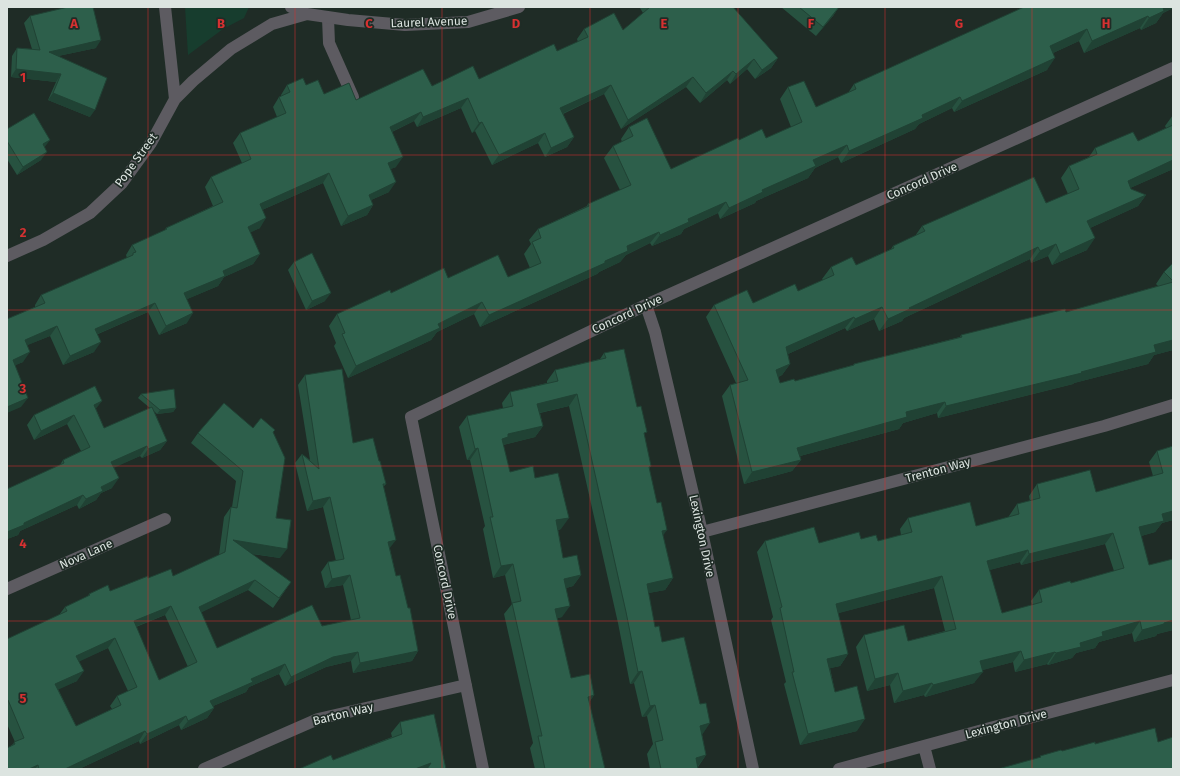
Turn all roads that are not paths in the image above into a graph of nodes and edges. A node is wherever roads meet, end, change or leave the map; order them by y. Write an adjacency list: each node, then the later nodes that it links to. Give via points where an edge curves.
1 (165, 7): 7 (street)
2 (291, 7): 4 (street, Laurel Avenue)
3 (519, 7): 5 (street, Laurel Avenue, via 468,22 405,25)
4 (307, 14): 5 (street, Laurel Avenue); 7 (street, Pope Street, via 272,24 225,52)
5 (328, 18): 8 (street, via 329,43)
6 (1173, 68): 10 (street, Concord Drive)
7 (175, 99): 9 (street, Pope Street, via 151,143 122,183 90,213 43,240)
8 (354, 100)
9 (7, 256)
10 (646, 305): 13 (street, Lexington Drive, via 655,332); 16 (street, Concord Drive, via 411,417)
11 (1173, 405): 13 (street, Trenton Way, via 1104,426)
12 (165, 519): 14 (street, Nova Lane)
13 (702, 532): 20 (street, Lexington Drive)
14 (7, 589)
15 (1173, 680): 17 (street, Lexington Drive)
16 (466, 685): 18 (street, Barton Way, via 318,719); 19 (street, Concord Drive)
17 (924, 746): 21 (street, Lexington Drive); 22 (street)
18 (204, 769)
19 (484, 769)
20 (753, 769)
21 (839, 769)
22 (930, 769)

